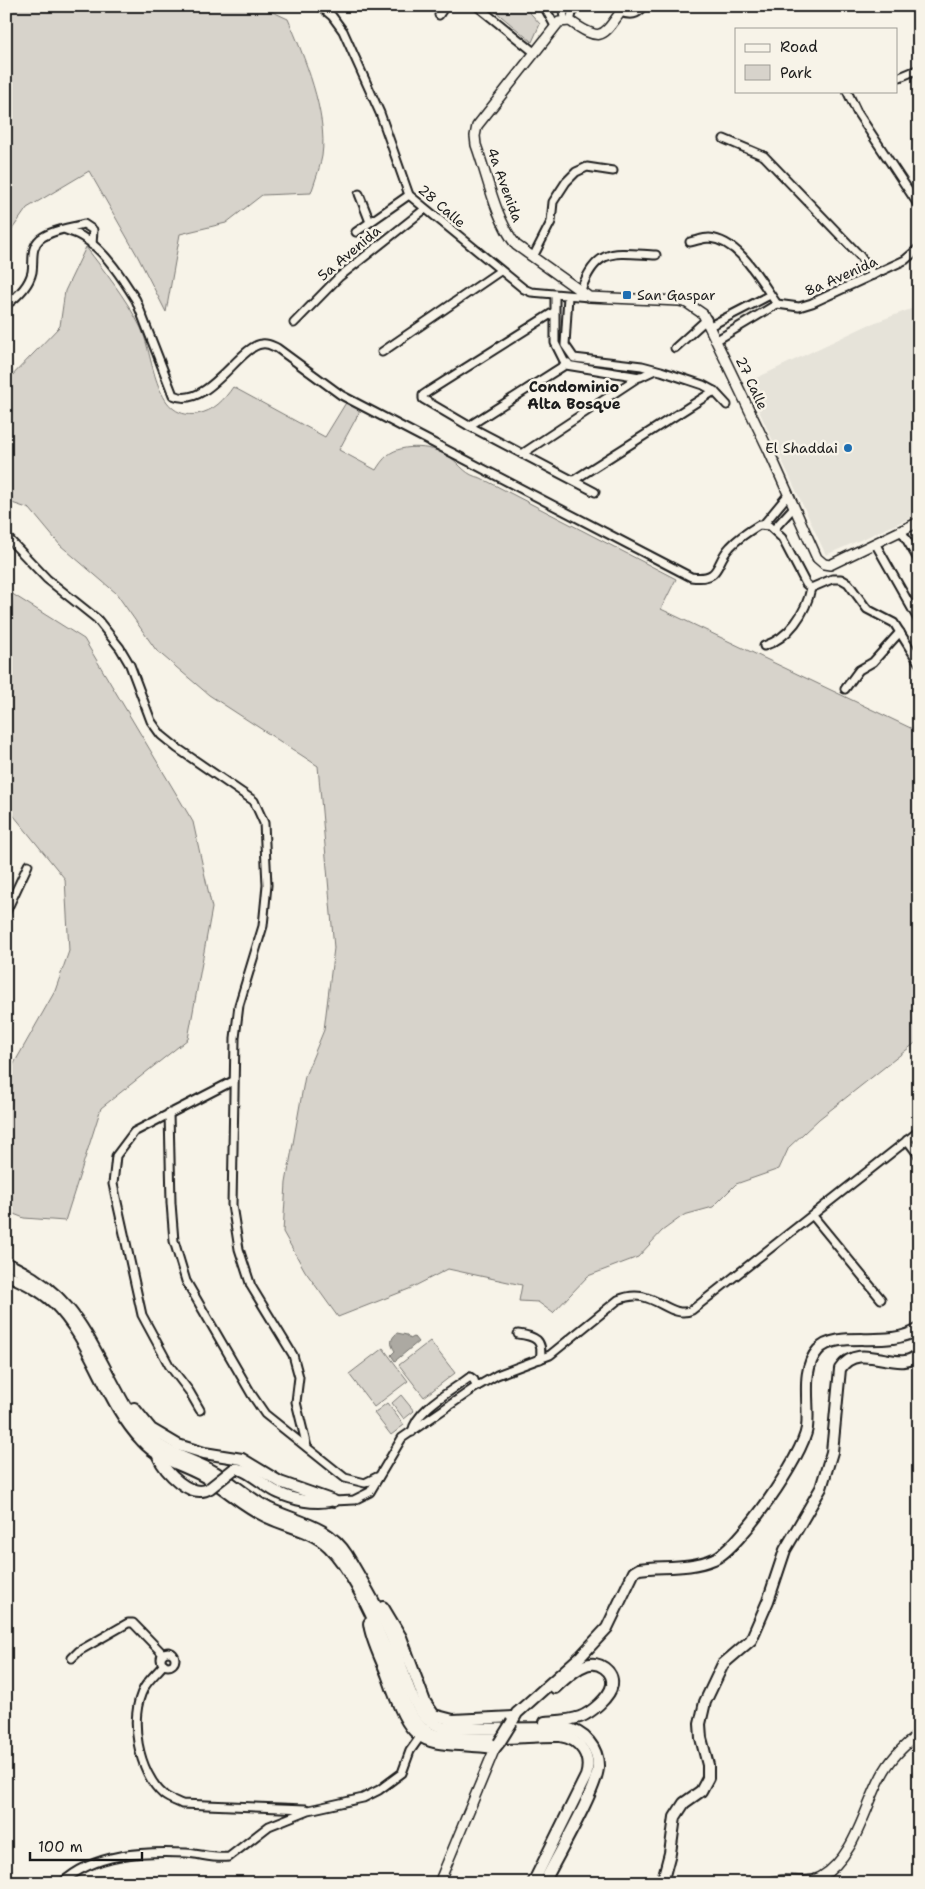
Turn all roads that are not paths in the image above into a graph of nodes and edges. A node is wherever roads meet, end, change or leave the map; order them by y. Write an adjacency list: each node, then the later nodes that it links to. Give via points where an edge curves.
1 (320, 6): 19 (street, 28 Calle, via 343,31 380,113)
2 (445, 6): 9 (street)
3 (477, 6): 12 (street)
4 (544, 6): 11 (street)
5 (563, 6): 10 (street)
6 (574, 6): 10 (street)
7 (644, 6): 8 (street, via 638,13 629,15)
8 (622, 9): 10 (street, via 607,30 600,34 591,35)
9 (439, 15)
10 (567, 20): 11 (street, 4a Avenida)
11 (555, 26): 12 (street, 4a Avenida)
12 (534, 52): 29 (street, 4a Avenida, via 477,126 475,136 506,231 516,245)
13 (919, 69): 14 (street)
14 (900, 77)
15 (847, 92): 20 (street, via 857,112)
16 (724, 139): 31 (street, via 764,156 860,256)
17 (613, 171): 29 (street, via 587,167 566,182 553,202 551,222)
18 (359, 194): 22 (street)
19 (409, 195): 21 (street, 28 Calle); 22 (street)
20 (919, 206)
21 (424, 209): 30 (street, 28 Calle); 40 (street, 5a Avenida, via 340,277)
22 (370, 222): 24 (street)
23 (66, 230): 26 (street, via 84,237); 26 (street, via 84,224 89,226 94,234); 38 (street, via 52,232 40,240 33,250 32,273 20,294)
24 (356, 232)
25 (690, 242): 34 (street, via 708,238 736,252 751,265)
26 (92, 245): 59 (street, via 136,300 172,396 194,396 222,377 254,346 268,344 341,395 690,577 704,579 713,574 728,549 750,530)
27 (919, 248): 31 (street, 8a Avenida, via 906,260)
28 (656, 255): 32 (street, via 610,254 590,267)
29 (533, 257): 32 (street, 4a Avenida)
30 (500, 271): 33 (street, 28 Calle, via 524,289); 44 (street)
31 (873, 275): 37 (street, 8a Avenida, via 799,307)
32 (581, 290): 36 (street, 4a Avenida)
33 (555, 295): 35 (street, 28 Calle); 39 (street)
34 (770, 295): 37 (street); 41 (street)
35 (568, 296): 36 (street, 28 Calle); 45 (street, via 565,345)
36 (589, 297): 41 (street, 27 Calle, via 687,303)
37 (777, 304): 42 (street)
38 (6, 305)
39 (554, 312): 46 (street, via 555,343); 52 (street, via 423,395 426,403)
40 (294, 322)
41 (708, 322): 42 (street, 27 Calle); 43 (street)
42 (717, 340): 56 (street, 27 Calle)
43 (675, 348)
44 (382, 352)
45 (574, 358): 46 (street); 47 (street)
46 (566, 365): 49 (street); 52 (street)
47 (642, 366): 48 (street); 49 (street)
48 (655, 370): 49 (street); 50 (street)
49 (640, 377): 53 (street)
50 (714, 391): 51 (street); 54 (street)
51 (727, 405)
52 (469, 426): 53 (street)
53 (522, 454): 54 (street)
54 (574, 480): 55 (street)
55 (595, 492)
56 (788, 495): 57 (street, 27 Calle); 59 (street)
57 (794, 507): 60 (street); 63 (street, 27 Calle, via 817,558 825,564)
58 (919, 522): 61 (street)
59 (764, 524): 60 (street)
60 (774, 529): 65 (street)
61 (902, 530): 63 (street); 64 (street)
62 (6, 536): 73 (street, via 47,579 97,618 130,665 151,720 161,736 254,801 261,813 267,885 263,926 239,1005)
63 (875, 544): 66 (street)
64 (919, 561)
65 (811, 588): 67 (street, via 832,580 848,583 867,609 887,618); 68 (street, via 804,611 792,627 778,641)
66 (919, 621)
67 (900, 632): 69 (street); 70 (street, via 873,662 859,670)
68 (764, 646)
69 (919, 663)
70 (844, 690)
71 (28, 865): 72 (street)
72 (6, 912)
73 (233, 1081): 74 (street); 90 (street, via 232,1206 239,1249 251,1286 293,1355 299,1376 296,1402)
74 (169, 1113): 88 (street, via 134,1132 116,1156 113,1184 142,1315); 90 (street, via 174,1241 186,1281 265,1414)
75 (919, 1131): 76 (street)
76 (907, 1140): 77 (street); 78 (street)
77 (919, 1156)
78 (813, 1216): 81 (street); 86 (street, via 685,1314 651,1298 626,1296 550,1355)
79 (8, 1270): 80 (main road)
80 (30, 1280): 85 (main road, via 51,1288 66,1304); 91 (main road, via 63,1314 124,1418)
81 (880, 1299)
82 (518, 1334): 86 (street, via 539,1340 542,1348)
83 (915, 1334): 99 (main road, via 879,1340 836,1339 820,1348 810,1366 807,1428 803,1442 782,1482 732,1546 716,1559 702,1563 634,1572 607,1628)
84 (917, 1357): 109 (main road, via 898,1361 863,1356 844,1363 840,1369 832,1452 821,1488 785,1550 751,1640 723,1664 705,1702 700,1724 708,1778 701,1791 684,1803 675,1817)
85 (100, 1359): 93 (main road, via 111,1368 141,1418 163,1437 191,1450 242,1459 280,1482); 94 (main road, via 135,1422 151,1439 166,1450 220,1476 254,1501 328,1533 340,1543)
86 (540, 1359): 87 (street, via 497,1375)
87 (476, 1387): 89 (street); 89 (street, via 470,1377 418,1418)
88 (200, 1410)
89 (412, 1432): 92 (street, via 402,1438)
90 (307, 1447): 92 (street, via 345,1478 365,1483)
91 (157, 1455): 93 (main road, bridge, via 164,1468 186,1486 200,1491 210,1488 234,1469 243,1470 287,1496 321,1503); 95 (main road, via 210,1480 251,1509 321,1540 337,1558)
92 (378, 1476): 93 (street, via 370,1492 363,1496)
93 (334, 1501)
94 (372, 1599): 99 (main road, via 381,1603 395,1625 425,1702 434,1715 445,1720); 103 (main road, via 390,1633 416,1703 425,1718 440,1727)
95 (369, 1612): 102 (main road, via 369,1625 404,1721); 103 (main road, via 408,1709 420,1726 448,1738)
96 (163, 1654): 97 (street, via 133,1623 128,1623); 98 (street); 98 (street, via 171,1653 175,1658 170,1665)
97 (72, 1658)
98 (164, 1664): 104 (street, via 144,1688 135,1717 143,1766 165,1796 182,1804)
99 (513, 1720): 100 (main road, via 578,1668 596,1664 608,1671 612,1681 610,1690 583,1716); 103 (main road, bridge)
100 (530, 1727): 103 (main road); 108 (main road, via 575,1730 593,1747 598,1765 587,1798)
101 (919, 1734): 110 (street, via 894,1756 881,1776 860,1827 831,1869 812,1880 775,1880)
102 (420, 1738): 103 (main road, via 445,1746); 104 (street, via 410,1751 402,1773 379,1790 363,1798)
103 (496, 1739): 106 (street); 107 (main road, via 569,1738 580,1745 587,1758 586,1776)
104 (309, 1810): 105 (street, via 268,1826 229,1857 157,1852 100,1860 73,1872)
105 (62, 1883)
106 (439, 1883)
107 (533, 1883)
108 (544, 1883)
109 (662, 1883)
110 (768, 1883)

